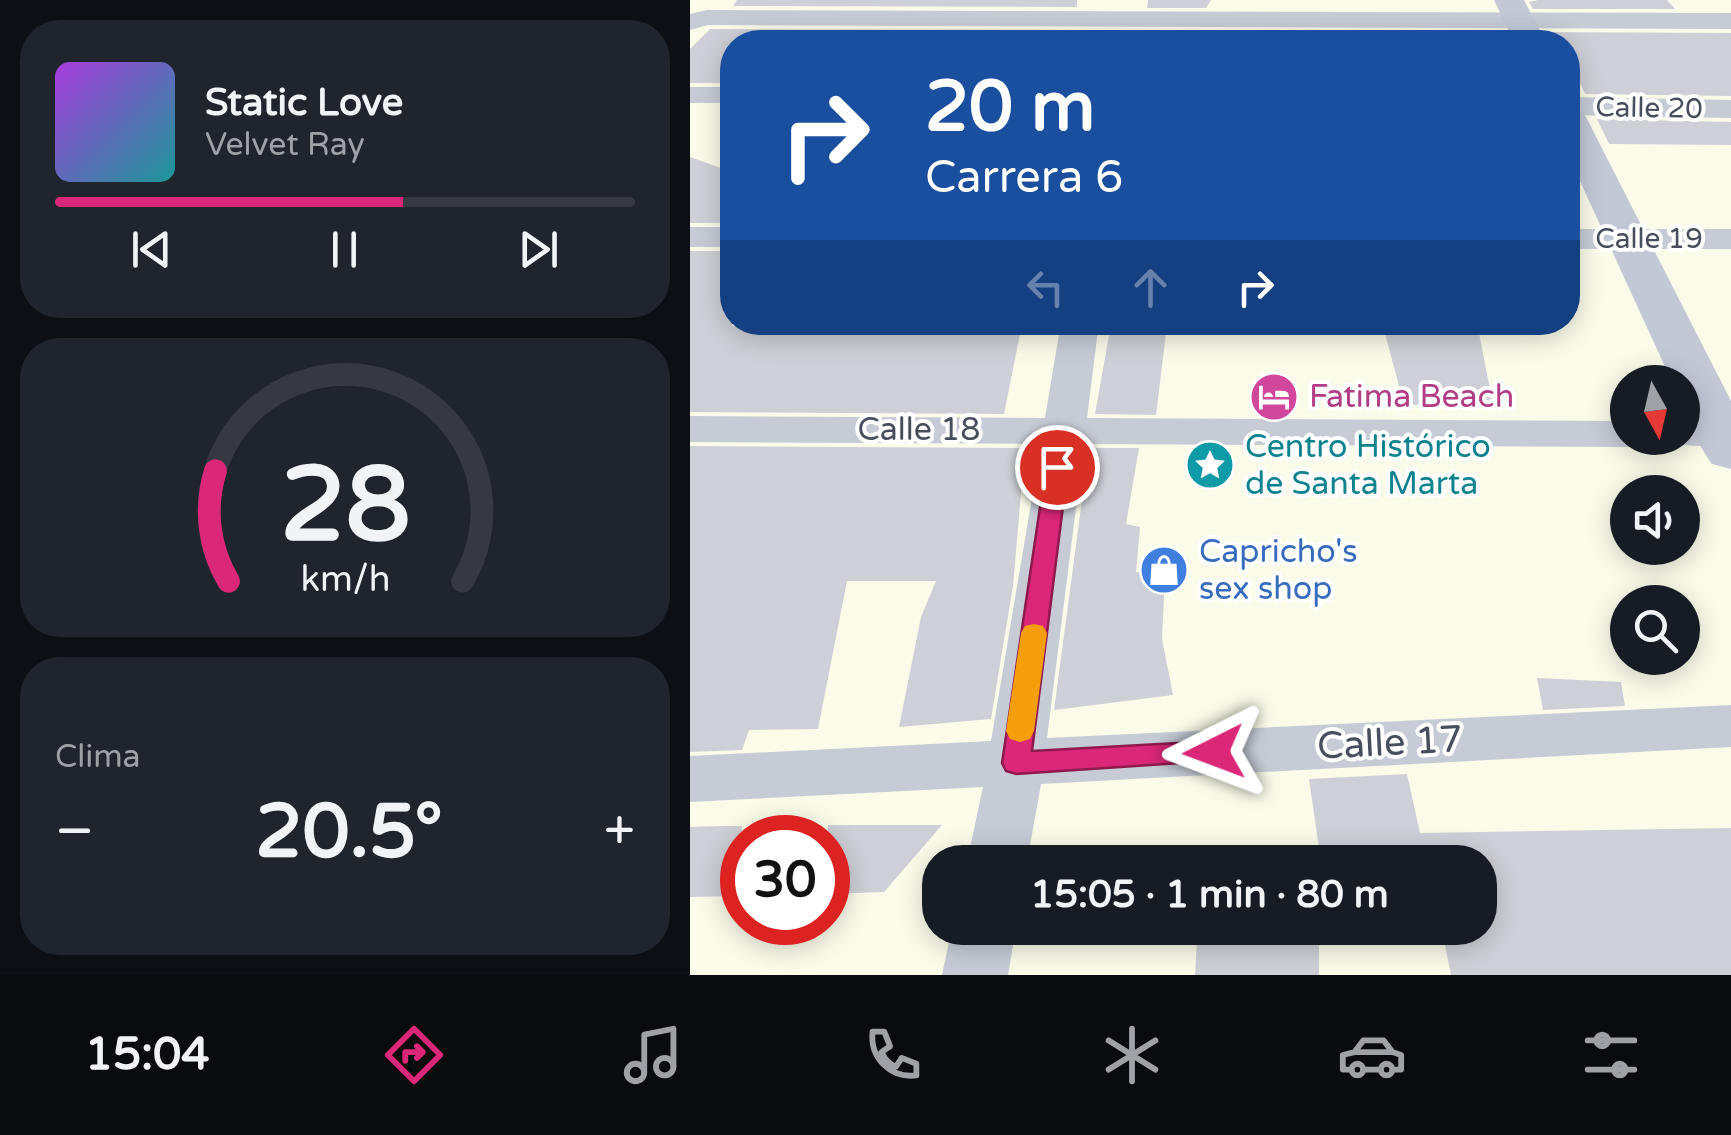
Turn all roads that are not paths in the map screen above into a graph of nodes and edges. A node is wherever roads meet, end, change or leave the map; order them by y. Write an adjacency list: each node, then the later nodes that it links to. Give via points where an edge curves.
1 (706, 13): 2 (street); 5 (street)
2 (1145, 21): 3 (street)
3 (1520, 21): 4 (street)
4 (1731, 21)
5 (690, 38)
6 (690, 94): 7 (street)
7 (720, 95)
8 (1580, 106): 9 (street, Calle 20)
9 (1731, 109)
10 (1580, 141): 14 (street)
11 (690, 237): 12 (street)
12 (720, 237)
13 (1580, 239): 14 (street, Calle 19)
14 (1627, 239): 15 (street, Calle 19); 20 (street)
15 (1731, 239)
16 (1078, 335): 18 (street)
17 (690, 428): 18 (street, Calle 18)
18 (1062, 430): 19 (street, Calle 18); 22 (street)
19 (1610, 434)
20 (1717, 440)
21 (1731, 726): 22 (street, Calle 17)
22 (1016, 763): 23 (street, Calle 17); 24 (street)
23 (690, 779)
24 (1000, 845)
25 (981, 945): 26 (street)
26 (975, 975)

